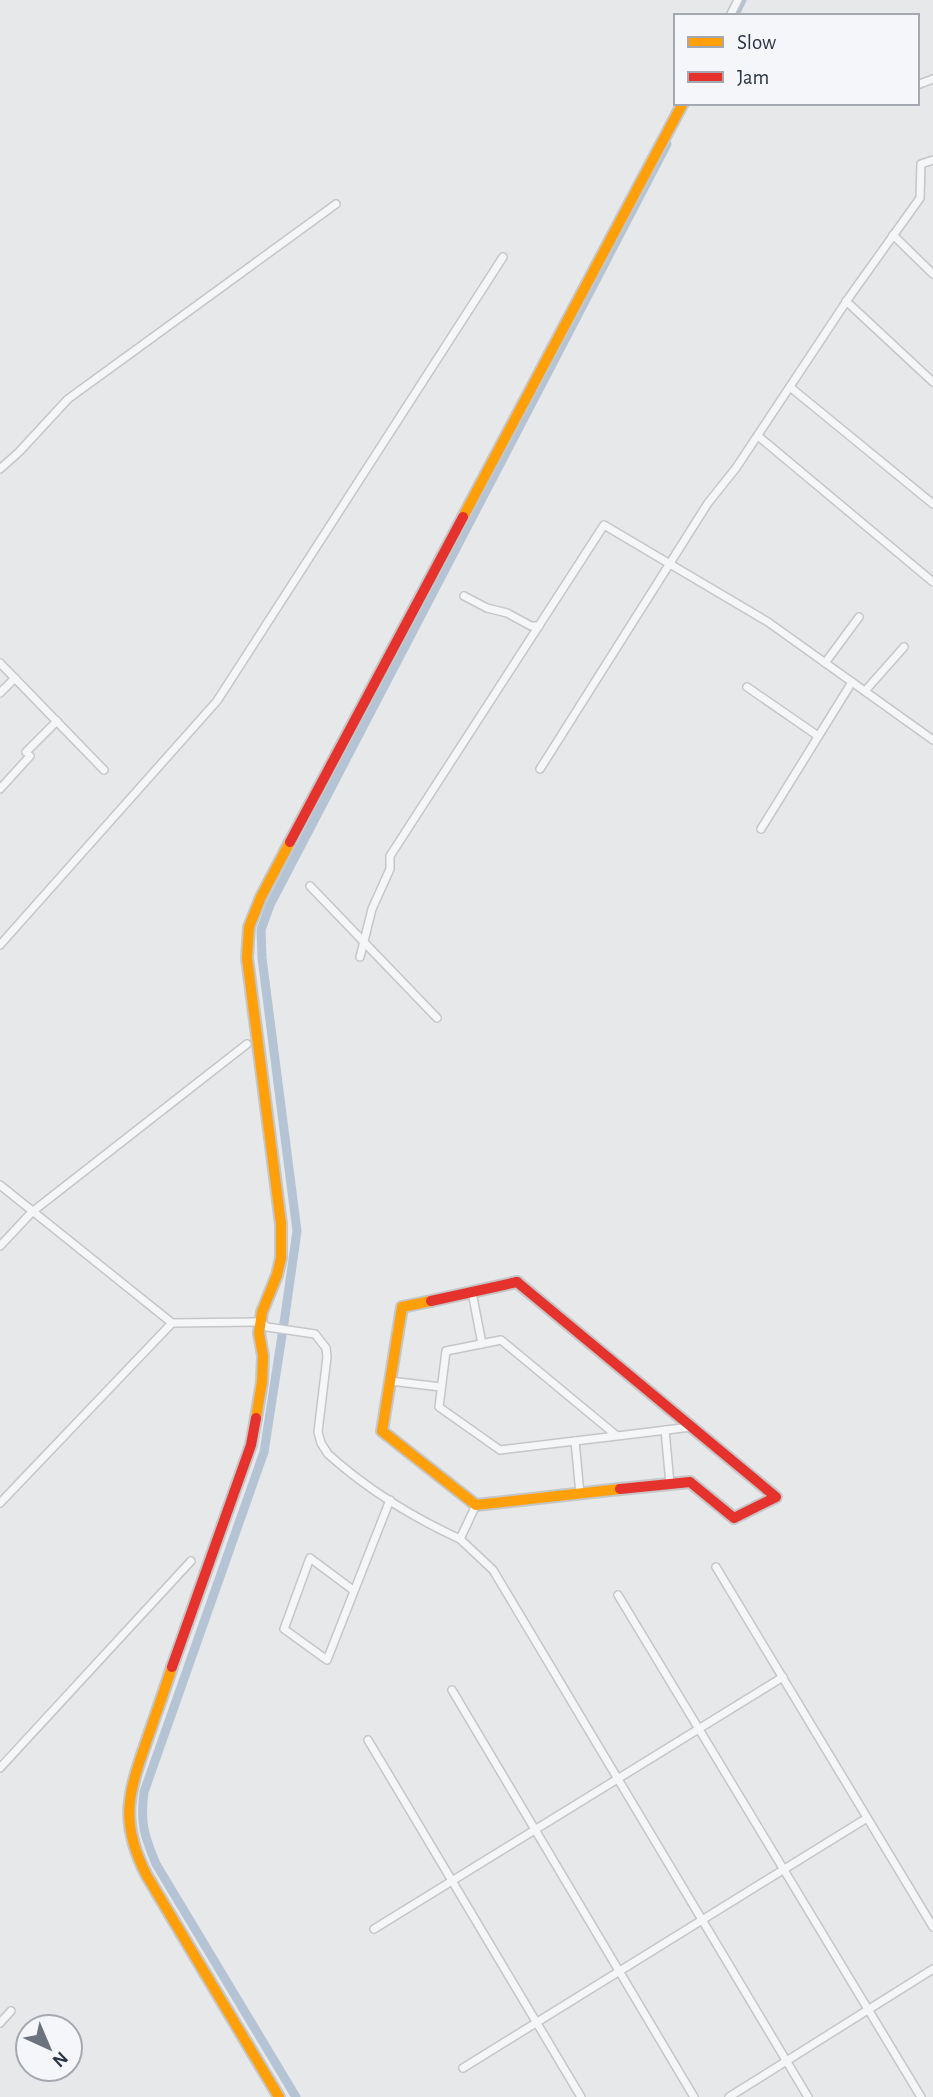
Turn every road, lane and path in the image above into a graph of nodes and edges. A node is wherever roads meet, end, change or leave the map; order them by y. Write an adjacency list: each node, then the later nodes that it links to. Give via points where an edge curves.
1 (682, 105): 44 (street, via 254,912 247,958 282,1241 277,1275 261,1312)
2 (933, 160): 4 (street, via 921,164 920,198)
3 (336, 204): 11 (street, via 68,398)
4 (893, 235): 6 (street); 7 (street)
5 (503, 257): 35 (street, via 217,701)
6 (933, 274)
7 (846, 301): 8 (street); 9 (street)
8 (933, 382)
9 (790, 387): 10 (street); 12 (street)
10 (758, 436): 13 (street); 14 (street)
11 (0, 469)
12 (933, 504)
13 (669, 564): 17 (street, via 604,525); 20 (street, via 768,622); 30 (street)
14 (933, 582)
15 (464, 596): 17 (street)
16 (859, 617): 20 (street)
17 (539, 626): 34 (street, via 390,856 390,869)
18 (904, 647): 24 (street)
19 (0, 663): 21 (street)
20 (825, 663): 22 (street)
21 (15, 678): 25 (street); 26 (street)
22 (852, 682): 24 (street); 27 (street)
23 (747, 687): 27 (street)
24 (865, 691): 28 (street)
25 (0, 693)
26 (57, 721): 29 (street); 31 (street)
27 (818, 736): 32 (street)
28 (933, 740)
29 (104, 769)
30 (540, 769)
31 (0, 789)
32 (761, 828)
33 (310, 886): 34 (street)
34 (364, 941): 36 (street); 37 (street)
35 (0, 945)
36 (360, 957)
37 (437, 1018)
38 (247, 1044): 40 (street)
39 (0, 1185): 40 (street)
40 (32, 1212): 41 (street); 43 (street)
41 (0, 1246)
42 (472, 1292): 45 (street); 46 (street, via 402,1307); 48 (street, via 517,1282)
43 (172, 1323): 44 (street); 55 (street)
44 (264, 1324): 54 (street, via 315,1334 326,1348 318,1419 321,1443 338,1462); 83 (street, via 259,1333 262,1382 251,1445 131,1785 128,1824 147,1876)
45 (482, 1344): 47 (street, via 446,1351); 50 (street, via 501,1340)
46 (390, 1381): 47 (street); 56 (street, via 382,1431)
47 (441, 1387): 51 (street, via 439,1407 500,1450)
48 (692, 1427): 49 (street); 52 (street, via 776,1497 734,1518 690,1482)
49 (665, 1430): 50 (street); 52 (street)
50 (617, 1436): 51 (street)
51 (575, 1441): 53 (street)
52 (670, 1484): 53 (street)
53 (580, 1494): 56 (street)
54 (390, 1500): 57 (street); 60 (street)
55 (0, 1503)
56 (476, 1505): 57 (street)
57 (460, 1539): 67 (street, via 494,1570)
58 (191, 1561): 66 (street)
59 (716, 1567): 62 (street)
60 (353, 1590): 60 (street, via 327,1660 284,1629 310,1558)
61 (618, 1595): 64 (street)
62 (783, 1677): 64 (street); 68 (street)
63 (452, 1690): 69 (street)
64 (699, 1729): 67 (street); 70 (street)
65 (368, 1740): 71 (street)
66 (0, 1768)
67 (618, 1779): 69 (street); 72 (street)
68 (867, 1818): 70 (street); 73 (street)
69 (535, 1830): 71 (street); 76 (street)
70 (784, 1870): 72 (street); 77 (street)
71 (452, 1881): 74 (street); 80 (street)
72 (703, 1920): 76 (street); 81 (street)
73 (933, 1927)
74 (374, 1929)
75 (933, 1969): 77 (street)
76 (620, 1971): 80 (street); 85 (street)
77 (869, 2010): 81 (street); 88 (street)
78 (11, 2011): 79 (street)
79 (0, 2023)
80 (537, 2023): 82 (street); 84 (street)
81 (787, 2061): 86 (street); 87 (street)
82 (463, 2068)
83 (279, 2097)
84 (581, 2097)
85 (694, 2097)
86 (729, 2097)
87 (808, 2097)
88 (921, 2097)

